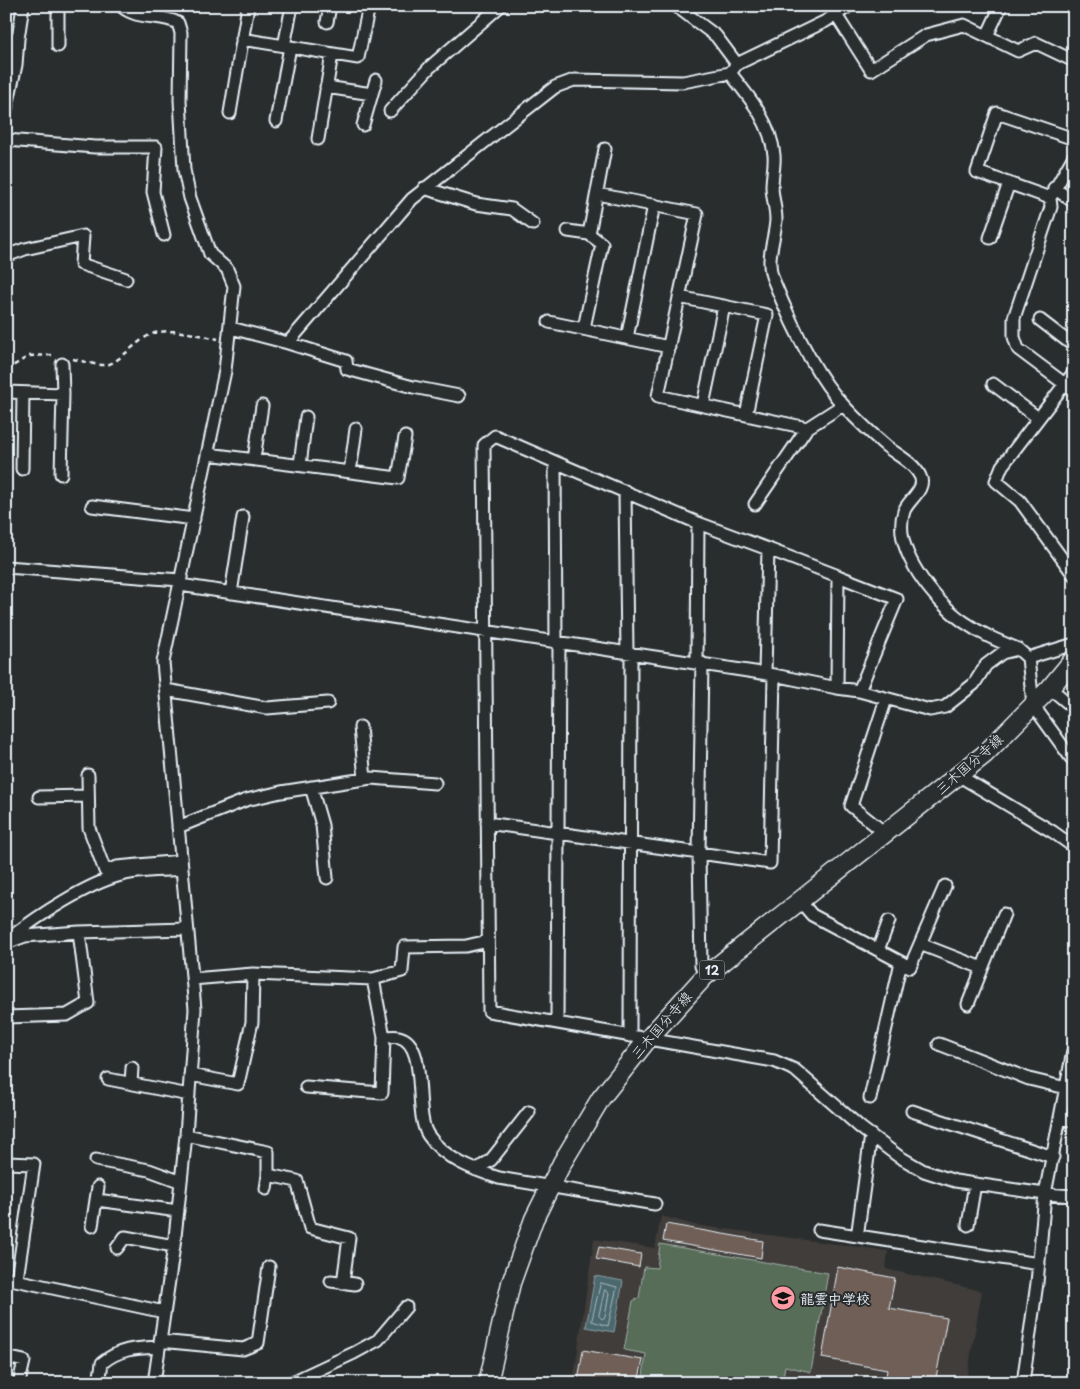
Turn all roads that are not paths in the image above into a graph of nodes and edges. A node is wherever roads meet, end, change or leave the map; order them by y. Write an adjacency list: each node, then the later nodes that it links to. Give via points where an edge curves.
1 (23, 6): 15 (street)
2 (58, 6): 17 (street)
3 (122, 6): 54 (street, via 141,17 178,22 181,32 184,170 190,198 210,254 227,269 234,286)
4 (248, 6): 16 (street)
5 (292, 6): 18 (street)
6 (330, 6): 13 (street)
7 (369, 6): 19 (street, via 358,58)
8 (500, 6): 26 (street, via 430,67)
9 (676, 6): 21 (street, via 716,36)
10 (850, 6): 12 (street)
11 (1001, 6): 14 (street)
12 (836, 15): 14 (street, via 871,70 926,35 964,25); 21 (street)
13 (327, 22)
14 (987, 36): 20 (street, via 1018,51 1036,43)
15 (12, 39): 25 (street, via 16,65)
16 (242, 40): 18 (street); 27 (street)
17 (58, 46)
18 (287, 47): 19 (street); 28 (street)
19 (332, 54): 23 (street)
20 (1074, 61)
21 (734, 69): 36 (street, via 683,82 574,80 555,87); 50 (street, via 770,133 776,221 770,260 772,277)
22 (376, 80): 24 (street)
23 (326, 87): 24 (street); 32 (street)
24 (372, 94): 29 (street)
25 (6, 111)
26 (390, 111)
27 (230, 114)
28 (276, 121)
29 (364, 125)
30 (1074, 138): 35 (street, via 997,113 977,172)
31 (6, 140): 44 (street, via 95,147 156,147 154,192)
32 (318, 140)
33 (605, 149): 38 (street)
34 (1074, 156): 37 (street)
35 (1009, 183): 37 (street); 45 (street)
36 (424, 188): 41 (street, via 476,204 512,209); 57 (street)
37 (1052, 193): 39 (street); 63 (street, via 1051,207 1014,318 1014,337 1018,349)
38 (597, 194): 40 (street); 43 (street)
39 (1074, 202)
40 (654, 205): 48 (street, via 697,214); 56 (street)
41 (533, 224)
42 (568, 231): 43 (street)
43 (589, 234): 55 (street, via 602,244)
44 (164, 235)
45 (990, 238)
46 (6, 256): 47 (street, via 25,248 83,236 81,264)
47 (126, 279)
48 (679, 297): 49 (street); 59 (street)
49 (724, 306): 51 (street); 68 (street)
50 (787, 308): 51 (street); 69 (street, via 811,360)
51 (768, 315): 71 (street)
52 (1040, 320): 58 (street)
53 (549, 322): 55 (street)
54 (231, 328): 57 (street); 77 (street)
55 (584, 328): 56 (street)
56 (627, 338): 59 (street)
57 (288, 343): 67 (street, via 346,361 347,369)
58 (1074, 346)
59 (668, 347): 68 (street, via 658,396)
60 (64, 359): 66 (street)
61 (1074, 372): 63 (street)
62 (993, 384): 73 (street)
63 (1069, 388): 73 (street)
64 (6, 392): 65 (street)
65 (23, 392): 66 (street); 81 (street)
66 (63, 394): 83 (street)
67 (459, 396)
68 (703, 405): 71 (street)
69 (843, 405): 74 (street); 99 (street, via 916,469 922,478 922,487 904,511 902,525 904,544 924,581 942,604 962,621 986,636)
70 (262, 406): 78 (street)
71 (746, 415): 74 (street)
72 (306, 417): 80 (street)
73 (1038, 418): 92 (street, via 1002,466 996,481 1020,501)
74 (807, 428): 85 (street)
75 (356, 429): 82 (street)
76 (405, 437): 82 (street, via 398,478)
77 (208, 454): 78 (street); 88 (street)
78 (254, 459): 80 (street)
79 (555, 462): 84 (street); 96 (street, via 495,436 484,445); 97 (street)
80 (300, 466): 82 (street)
81 (22, 469)
82 (350, 472)
83 (61, 474)
84 (625, 492): 89 (street); 100 (street)
85 (755, 504)
86 (92, 506): 88 (street)
87 (243, 518): 95 (street)
88 (194, 519): 94 (street)
89 (698, 523): 90 (street); 103 (street)
90 (768, 549): 93 (street); 104 (street)
91 (6, 568): 94 (street)
92 (1074, 575)
93 (838, 576): 105 (street); 108 (street, via 897,599)
94 (180, 582): 95 (street); 107 (street, via 163,662)
95 (232, 593): 96 (street)
96 (485, 632): 97 (street); 122 (street)
97 (558, 642): 100 (street); 124 (street)
98 (1074, 644): 101 (street)
99 (1018, 649): 101 (street); 109 (street, via 1002,653 986,665 974,684 945,707 930,710)
100 (629, 653): 103 (street); 126 (street)
101 (1028, 658): 111 (street)
102 (1074, 659): 106 (main road, 三木国分寺線 / 12)
103 (699, 663): 104 (street); 128 (street)
104 (769, 674): 105 (street); 128 (street, via 770,863)
105 (837, 688): 108 (street)
106 (1050, 688): 111 (main road, 三木国分寺線 / 12); 112 (street)
107 (166, 690): 110 (street, via 268,708); 123 (street)
108 (859, 690): 109 (street)
109 (886, 699): 125 (street, via 851,806)
110 (328, 704)
111 (1033, 705): 114 (street); 116 (main road, 三木国分寺線 / 12, via 985,754)
112 (1074, 708)
113 (360, 727): 117 (street)
114 (1074, 762)
115 (88, 775): 120 (street)
116 (958, 775): 125 (main road, 三木国分寺線 / 12); 127 (street)
117 (365, 779): 118 (street); 119 (street)
118 (435, 783)
119 (312, 787): 123 (street, via 246,800); 130 (street, via 322,825)
120 (88, 796): 121 (street); 129 (street, via 89,828 105,871 118,867)
121 (39, 797)
122 (487, 823): 124 (street); 137 (street)
123 (178, 827): 129 (street)
124 (557, 833): 126 (street); 149 (street)
125 (885, 833): 132 (main road, 三木国分寺線 / 12)
126 (630, 843): 128 (street); 150 (street)
127 (1074, 847)
128 (699, 853): 144 (street, via 701,966)
129 (182, 865): 135 (street); 138 (street, via 109,880 66,900)
130 (328, 878)
131 (944, 886): 139 (street)
132 (800, 900): 140 (street, via 812,915); 144 (main road, 三木国分寺線 / 12)
133 (1004, 914): 142 (street)
134 (889, 921): 140 (street)
135 (188, 929): 136 (street); 145 (street)
136 (79, 932): 138 (street, via 25,936); 148 (street, via 88,1003 67,1015)
137 (488, 941): 146 (street, via 466,946 404,947 402,970); 149 (street, via 489,1011)
138 (6, 942)
139 (920, 944): 141 (street, via 910,967); 142 (street)
140 (878, 950): 141 (street)
141 (901, 962): 162 (street)
142 (982, 968): 147 (street)
143 (253, 974): 145 (street); 146 (street); 156 (street, via 252,1022 238,1084)
144 (705, 976): 152 (main road, 三木国分寺線 / 12)
145 (192, 979): 156 (street, via 195,1008)
146 (373, 979): 151 (street)
147 (968, 1004)
148 (6, 1017)
149 (557, 1023): 150 (street)
150 (630, 1036): 152 (street)
151 (384, 1037): 159 (street, via 382,1093); 174 (street, via 400,1038 412,1046 417,1058 422,1122 429,1136 449,1156)
152 (648, 1039): 168 (street, via 774,1061 795,1070); 179 (main road, 三木国分寺線 / 12, via 600,1098)
153 (939, 1044): 160 (street, via 1028,1079)
154 (1074, 1046): 160 (street)
155 (132, 1068): 158 (street)
156 (190, 1075): 161 (street)
157 (108, 1079): 158 (street)
158 (131, 1082): 161 (street)
159 (306, 1088)
160 (1066, 1088): 165 (street)
161 (189, 1095): 167 (street)
162 (870, 1098)
163 (912, 1111): 171 (street)
164 (529, 1112): 174 (street, via 491,1160)
165 (1060, 1119): 166 (street); 171 (street)
166 (1074, 1120)
167 (186, 1135): 170 (street); 176 (street)
168 (871, 1135): 177 (street, via 924,1171); 189 (street)
169 (269, 1140): 170 (street)
170 (268, 1152): 175 (street)
171 (1053, 1158): 181 (street)
172 (96, 1160): 176 (street, via 149,1170)
173 (6, 1163): 194 (street, via 34,1164)
174 (476, 1170): 179 (street, via 499,1178)
175 (268, 1175): 180 (street); 195 (street, via 296,1181 310,1228 349,1238 349,1283)
176 (180, 1181): 185 (street)
177 (975, 1184): 181 (street); 186 (street)
178 (98, 1187): 183 (street)
179 (550, 1187): 184 (street); 204 (main road, 三木国分寺線 / 12, via 534,1219 511,1283)
180 (266, 1189)
181 (1046, 1194): 182 (street); 192 (street)
182 (1073, 1196)
183 (97, 1200): 185 (street); 187 (street)
184 (655, 1204)
185 (178, 1211): 190 (street)
186 (968, 1225)
187 (92, 1226)
188 (819, 1230): 192 (street)
189 (858, 1230)
190 (174, 1246): 191 (street, via 125,1237); 197 (street)
191 (117, 1248)
192 (1039, 1264): 205 (street)
193 (269, 1267): 198 (street, via 258,1343 243,1350)
194 (12, 1278): 197 (street)
195 (331, 1281)
196 (406, 1307): 203 (street, via 378,1340)
197 (164, 1312): 198 (street)
198 (160, 1344): 201 (street, via 113,1354 102,1363); 202 (street)
199 (6, 1357): 200 (street, via 24,1360)
200 (20, 1383)
201 (99, 1383)
202 (154, 1383)
203 (290, 1383)
204 (488, 1383)
205 (1023, 1383)

